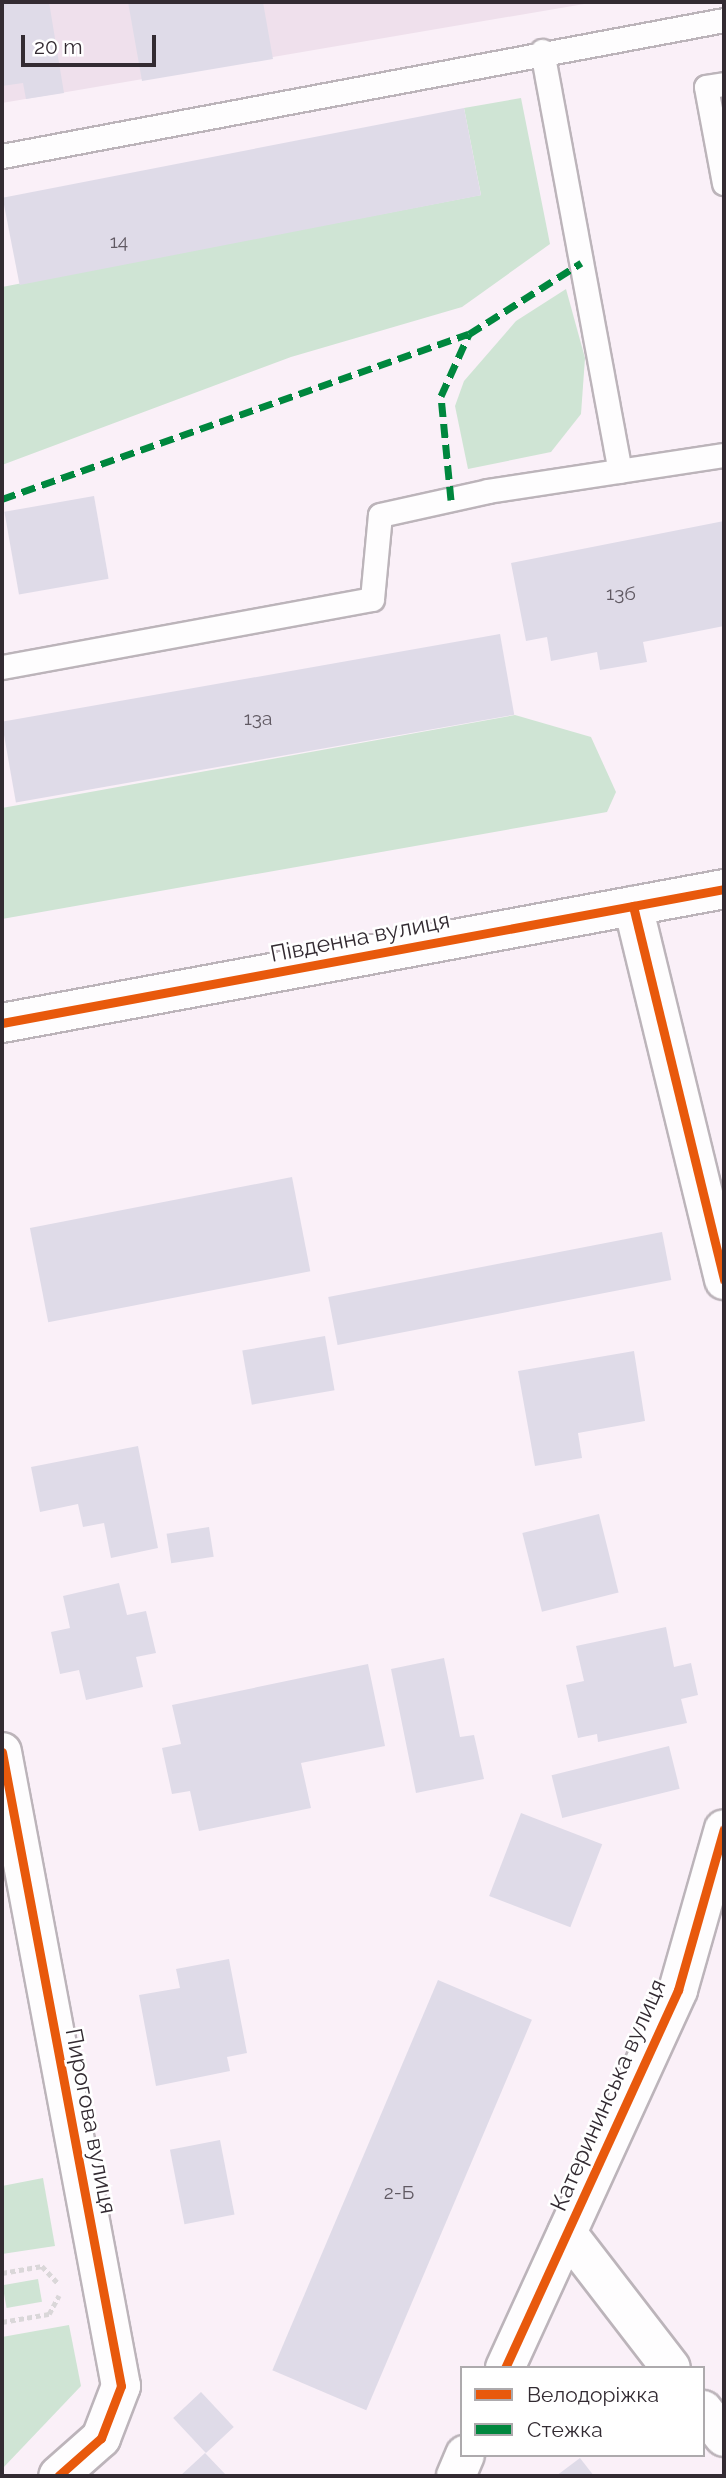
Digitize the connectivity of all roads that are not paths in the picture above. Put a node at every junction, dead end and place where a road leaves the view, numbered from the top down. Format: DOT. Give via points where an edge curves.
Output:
graph roads {
  1 [pos="724,20"];
  2 [pos="542,51"];
  3 [pos="724,84"];
  4 [pos="2,156"];
  5 [pos="724,183"];
  6 [pos="724,454"];
  7 [pos="620,471"];
  8 [pos="2,667"];
  9 [pos="724,889"];
  10 [pos="633,906"];
  11 [pos="2,1023"];
  12 [pos="724,1280"];
  13 [pos="2,1752"];
  14 [pos="724,1829"];
  15 [pos="9,1833"];
  16 [pos="567,2233"];
  17 [pos="506,2366"];
  18 [pos="669,2366"];
  19 [pos="705,2413"];
  20 [pos="724,2437"];
  21 [pos="464,2457"];
  22 [pos="58,2476"];
  23 [pos="456,2476"];
  1 -- 2 [label="lane"];
  2 -- 4 [label="lane"];
  2 -- 7 [label="lane"];
  3 -- 5 [label="lane" via="706,87"];
  6 -- 7 [label="lane"];
  7 -- 8 [label="lane" via="380,515 372,599"];
  9 -- 10 [label="street, Південна вулиця"];
  10 -- 11 [label="street, Південна вулиця"];
  10 -- 12 [label="street"];
  13 -- 15 [label="street, Пирогова вулиця"];
  14 -- 16 [label="street, Катерининська вулиця" via="678,1990"];
  15 -- 22 [label="street, Пирогова вулиця" via="121,2386 101,2438"];
  16 -- 17 [label="street, Катерининська вулиця"];
  16 -- 18 [label="street"];
  19 -- 20 [label="street"];
  21 -- 23 [label="street"];
}
